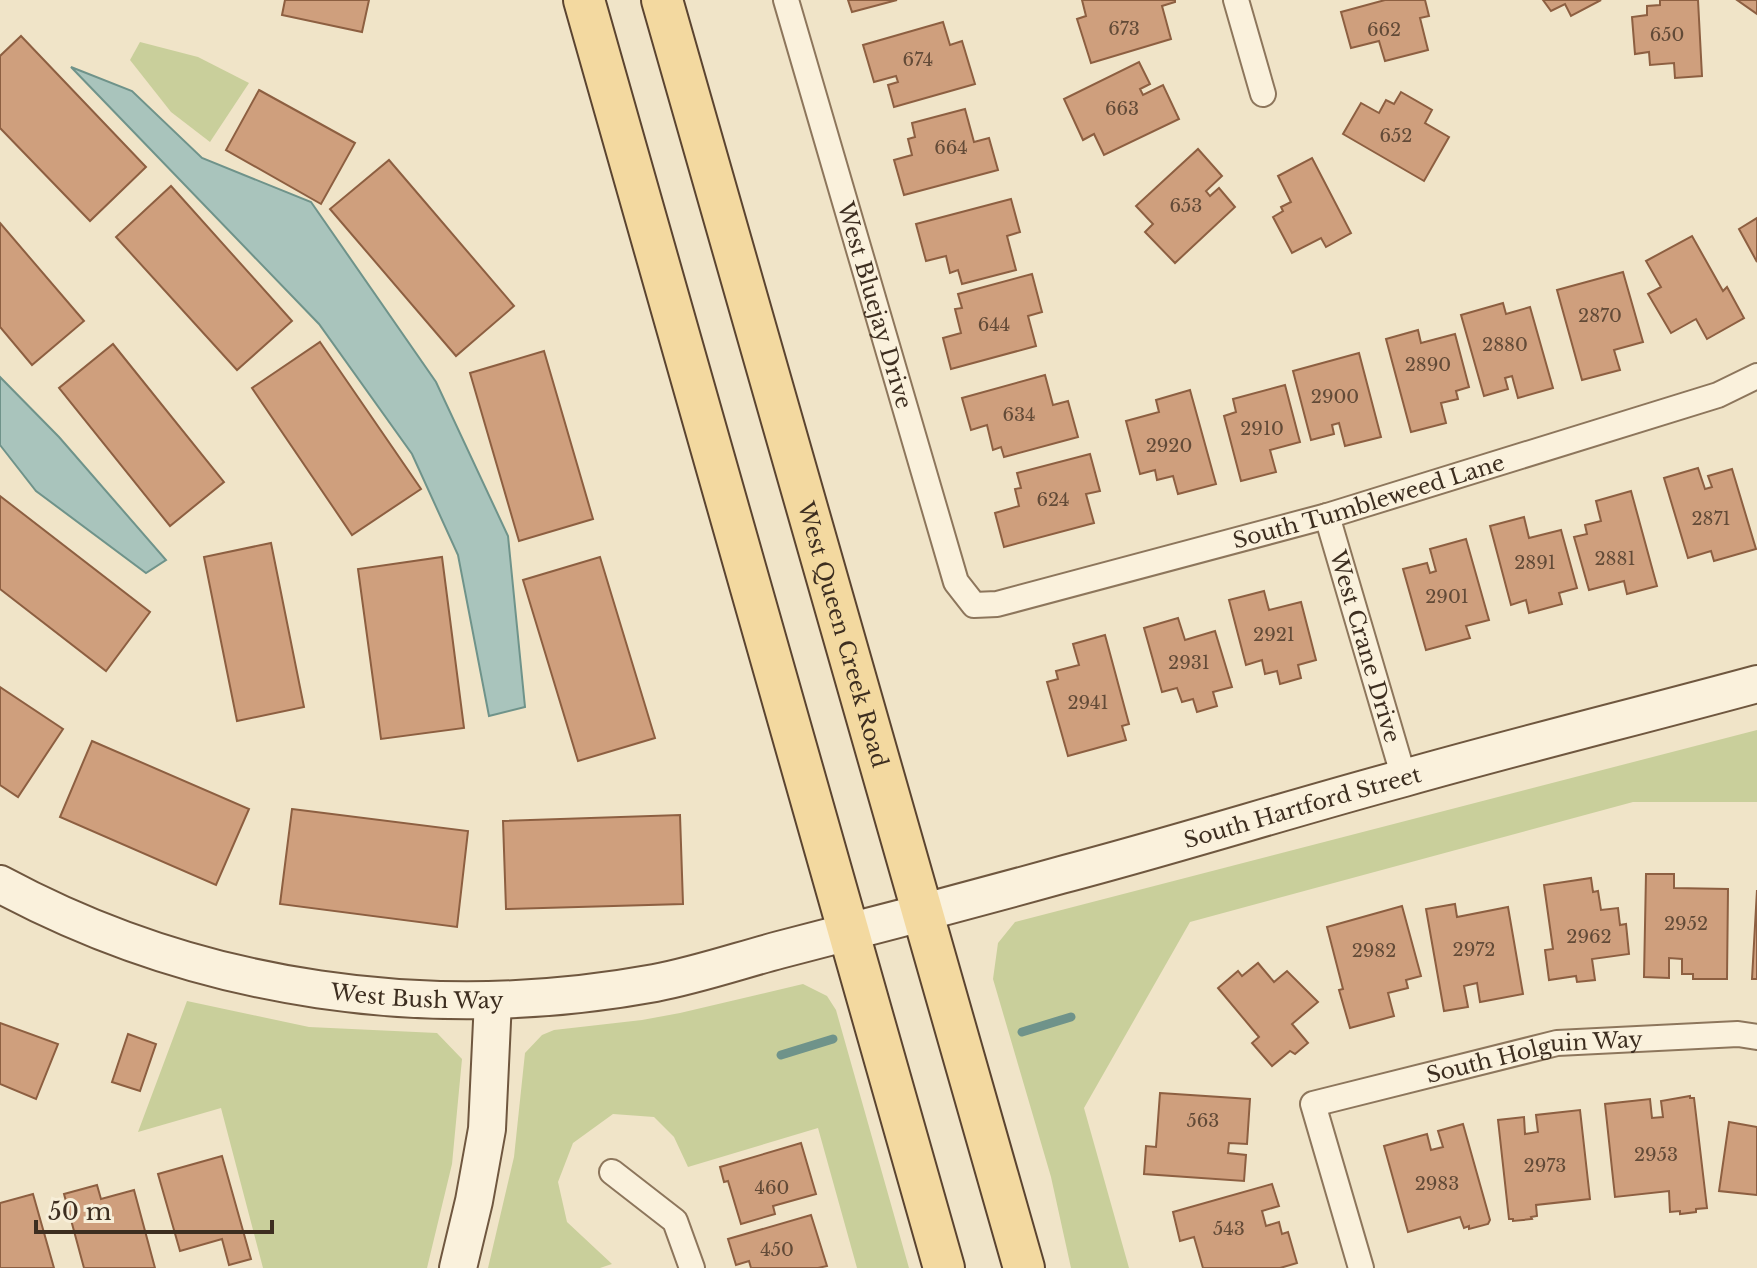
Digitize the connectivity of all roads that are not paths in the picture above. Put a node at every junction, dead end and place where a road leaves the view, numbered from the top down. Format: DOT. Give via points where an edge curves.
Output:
graph roads {
  1 [pos="584,0"];
  2 [pos="662,0"];
  3 [pos="786,0"];
  4 [pos="1236,0"];
  5 [pos="1263,94"];
  6 [pos="1757,376"];
  7 [pos="1327,516"];
  8 [pos="974,605"];
  9 [pos="1757,684"];
  10 [pos="1404,778"];
  11 [pos="0,884"];
  12 [pos="921,913"];
  13 [pos="848,934"];
  14 [pos="493,1000"];
  15 [pos="1757,1037"];
  16 [pos="612,1172"];
  17 [pos="458,1268"];
  18 [pos="692,1268"];
  19 [pos="944,1268"];
  20 [pos="1024,1268"];
  21 [pos="1361,1268"];
  1 -- 13 [label="main road"];
  2 -- 12 [label="main road, West Queen Creek Road"];
  3 -- 8 [label="street, West Bluejay Drive" via="956,582"];
  4 -- 5 [label="street"];
  6 -- 7 [label="street, South Tumbleweed Lane" via="1718,395"];
  7 -- 8 [label="street, South Tumbleweed Lane" via="997,604"];
  7 -- 10 [label="street, West Crane Drive"];
  9 -- 10 [label="street, South Hartford Street"];
  10 -- 12 [label="street, South Hartford Street"];
  11 -- 14 [label="street, West Bush Way" via="111,937 220,969 328,990"];
  12 -- 13 [label="street, South Hartford Street"];
  12 -- 20 [label="main road, West Queen Creek Road"];
  13 -- 14 [label="street, West Bush Way" via="657,982"];
  13 -- 19 [label="main road"];
  14 -- 17 [label="street" via="487,1129"];
  15 -- 21 [label="street, South Holguin Way" via="1557,1043 1313,1104"];
  16 -- 18 [label="street" via="675,1221"];
}
